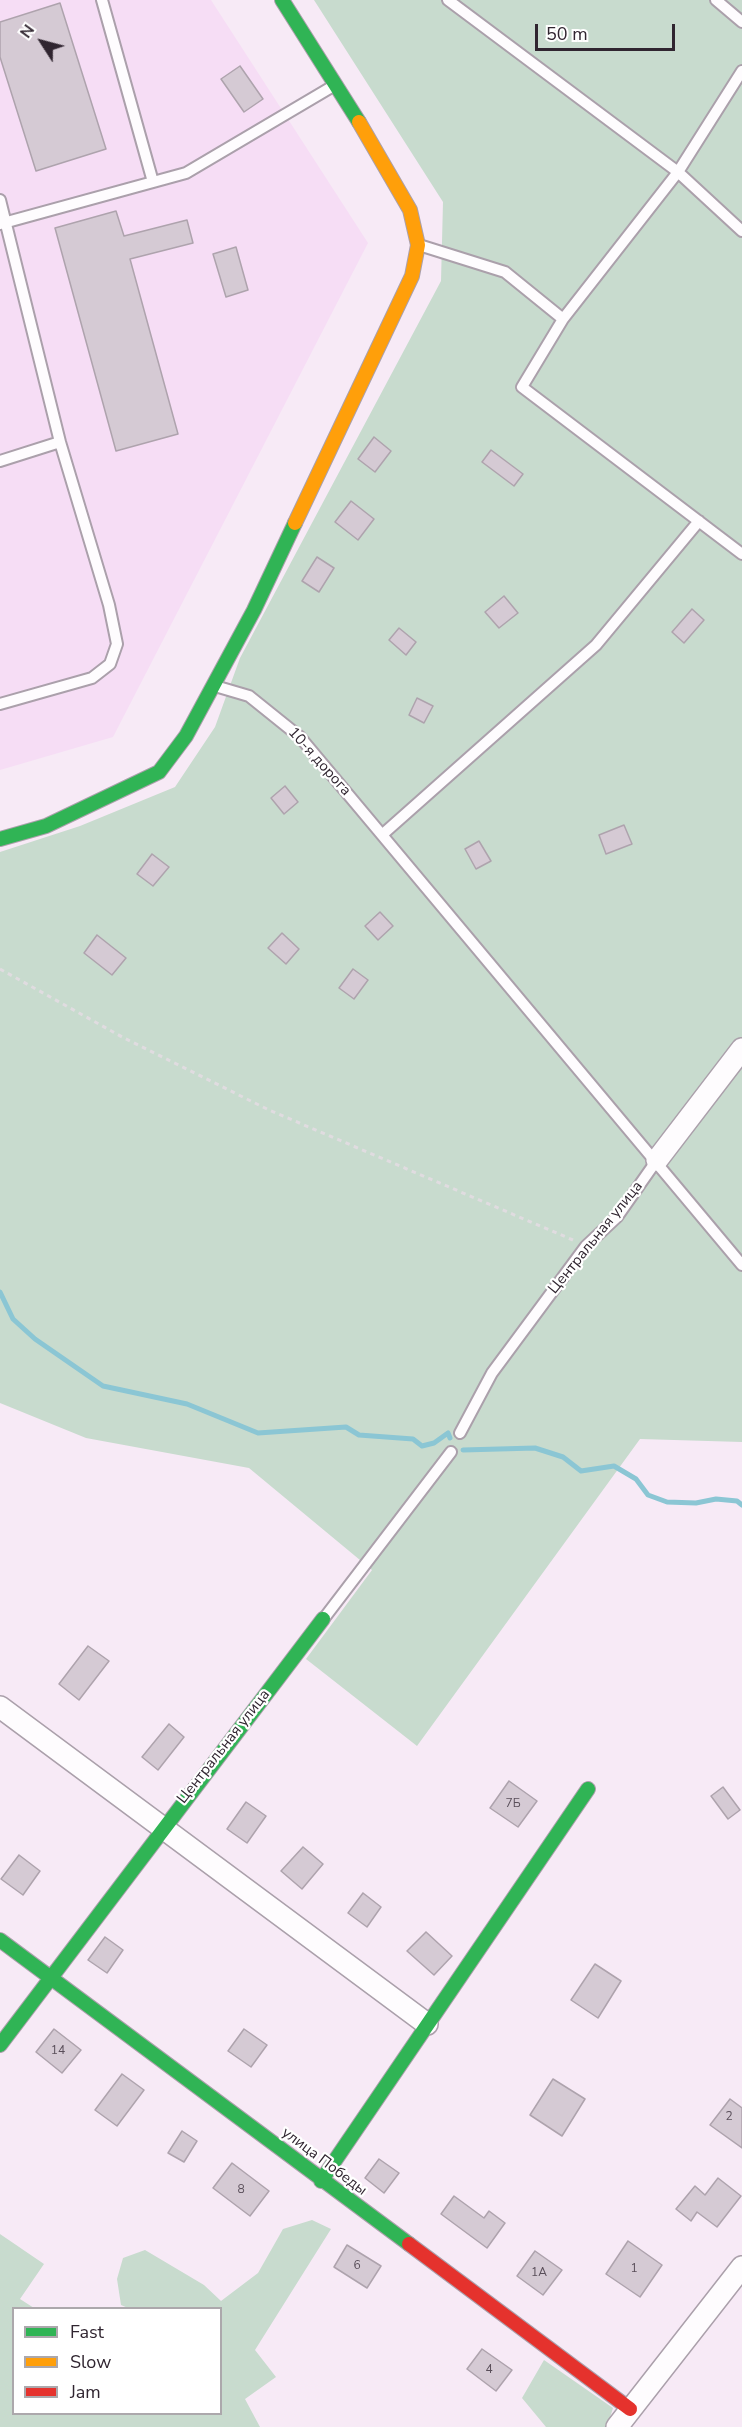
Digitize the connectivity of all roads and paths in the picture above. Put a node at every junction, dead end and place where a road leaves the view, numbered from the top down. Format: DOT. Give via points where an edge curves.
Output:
graph roads {
  1 [pos="102,0"];
  2 [pos="282,0"];
  3 [pos="448,0"];
  4 [pos="716,0"];
  5 [pos="742,22"];
  6 [pos="742,71"];
  7 [pos="337,84"];
  8 [pos="678,172"];
  9 [pos="153,182"];
  10 [pos="0,200"];
  11 [pos="3,223"];
  12 [pos="742,231"];
  13 [pos="418,245"];
  14 [pos="563,319"];
  15 [pos="60,442"];
  16 [pos="0,461"];
  17 [pos="699,521"];
  18 [pos="742,554"];
  19 [pos="215,686"];
  20 [pos="0,704"];
  21 [pos="383,834"];
  22 [pos="0,839"];
  23 [pos="0,969"];
  24 [pos="742,1049"];
  25 [pos="657,1160"];
  26 [pos="586,1246"];
  27 [pos="742,1265"];
  28 [pos="460,1433"];
  29 [pos="451,1452"];
  30 [pos="323,1619"];
  31 [pos="0,1707"];
  32 [pos="588,1789"];
  33 [pos="162,1828"];
  34 [pos="0,1940"];
  35 [pos="50,1978"];
  36 [pos="428,2024"];
  37 [pos="0,2045"];
  38 [pos="321,2181"];
  39 [pos="742,2267"];
  40 [pos="630,2409"];
  41 [pos="617,2427"];
  1 -- 9 [label="lane"];
  2 -- 7 [label="street"];
  3 -- 8 [label="lane"];
  4 -- 5 [label="lane"];
  6 -- 8 [label="lane"];
  7 -- 9 [label="lane" via="186,172"];
  7 -- 13 [label="street" via="410,210"];
  8 -- 12 [label="lane"];
  8 -- 14 [label="lane"];
  9 -- 11 [label="lane"];
  10 -- 11 [label="lane"];
  11 -- 15 [label="lane"];
  13 -- 14 [label="lane" via="505,272"];
  13 -- 19 [label="street" via="412,276"];
  14 -- 17 [label="lane" via="522,387"];
  15 -- 16 [label="lane"];
  15 -- 20 [label="lane" via="117,644 110,664 92,678"];
  17 -- 18 [label="lane"];
  17 -- 21 [label="lane" via="596,645"];
  19 -- 21 [label="lane, 10-я дорога" via="249,696 300,737"];
  19 -- 22 [label="street" via="159,772 46,826"];
  21 -- 25 [label="lane, 10-я дорога"];
  23 -- 26 [label="path" via="124,1038 269,1110"];
  24 -- 25 [label="street, Центральная улица"];
  25 -- 26 [label="lane, Центральная улица" via="617,1217"];
  25 -- 27 [label="lane, 10-я дорога"];
  26 -- 28 [label="lane, Центральная улица" via="492,1373"];
  29 -- 30 [label="lane, Центральная улица"];
  30 -- 33 [label="street, Центральная улица"];
  31 -- 33 [label="street"];
  32 -- 36 [label="street"];
  33 -- 35 [label="street, Центральная улица"];
  33 -- 36 [label="street"];
  34 -- 35 [label="street, улица Победы"];
  35 -- 37 [label="street, Центральная улица"];
  35 -- 38 [label="street, улица Победы"];
  36 -- 38 [label="street"];
  38 -- 40 [label="street, улица Победы"];
  39 -- 40 [label="street"];
  40 -- 41 [label="street"];
}
